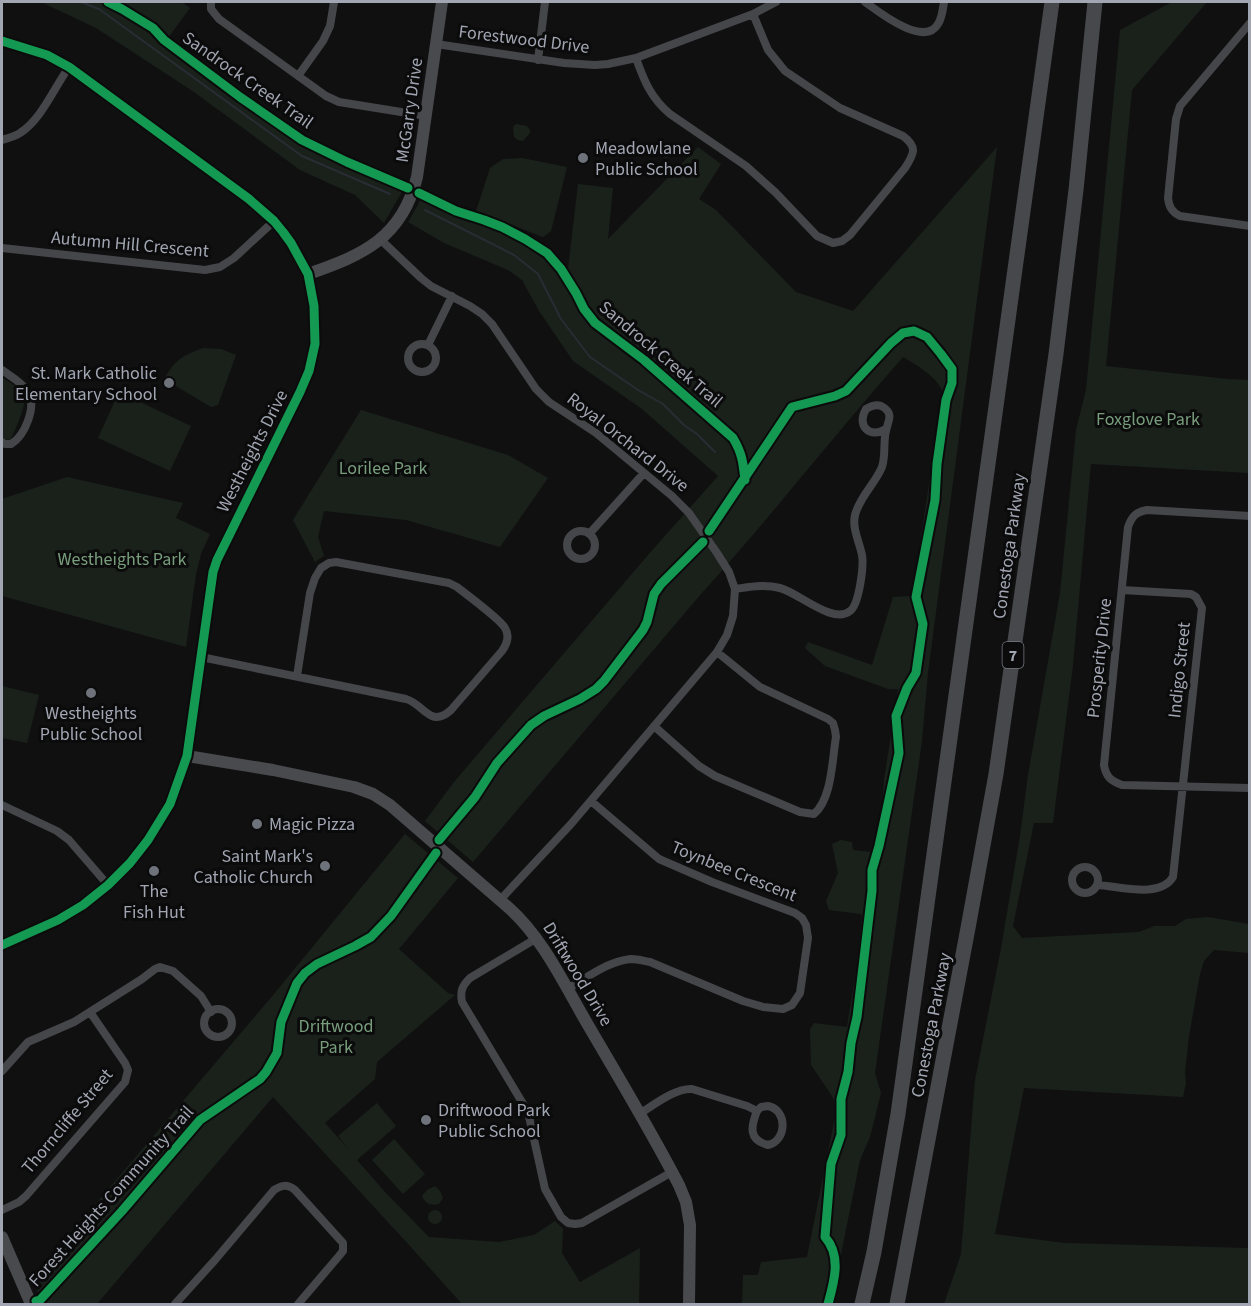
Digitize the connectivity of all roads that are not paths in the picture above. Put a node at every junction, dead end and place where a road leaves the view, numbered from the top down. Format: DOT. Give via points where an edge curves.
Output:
graph roads {
  1 [pos="211,2"];
  2 [pos="334,2"];
  3 [pos="442,2"];
  4 [pos="545,2"];
  5 [pos="776,2"];
  6 [pos="865,2"];
  7 [pos="944,2"];
  8 [pos="1052,2"];
  9 [pos="1095,2"];
  10 [pos="753,14"];
  11 [pos="1250,23"];
  12 [pos="2,41"];
  13 [pos="436,44"];
  14 [pos="636,58"];
  15 [pos="538,60"];
  16 [pos="69,67"];
  17 [pos="298,76"];
  18 [pos="426,116"];
  19 [pos="2,140"];
  20 [pos="274,221"];
  21 [pos="1250,226"];
  22 [pos="381,240"];
  23 [pos="2,248"];
  24 [pos="308,274"];
  25 [pos="452,296"];
  26 [pos="428,345"];
  27 [pos="2,370"];
  28 [pos="886,429"];
  29 [pos="2,442"];
  30 [pos="644,473"];
  31 [pos="1250,516"];
  32 [pos="590,533"];
  33 [pos="735,589"];
  34 [pos="1122,590"];
  35 [pos="717,652"];
  36 [pos="201,657"];
  37 [pos="297,676"];
  38 [pos="654,726"];
  39 [pos="187,756"];
  40 [pos="1183,786"];
  41 [pos="1250,788"];
  42 [pos="591,801"];
  43 [pos="2,805"];
  44 [pos="108,885"];
  45 [pos="1097,885"];
  46 [pos="500,900"];
  47 [pos="537,938"];
  48 [pos="2,945"];
  49 [pos="567,989"];
  50 [pos="90,1012"];
  51 [pos="211,1012"];
  52 [pos="2,1071"];
  53 [pos="757,1111"];
  54 [pos="639,1113"];
  55 [pos="672,1172"];
  56 [pos="2,1210"];
  57 [pos="2,1237"];
  58 [pos="6,1259"];
  59 [pos="31,1305"];
  60 [pos="175,1305"];
  61 [pos="297,1305"];
  62 [pos="689,1305"];
  63 [pos="862,1305"];
  64 [pos="897,1305"];
  1 -- 17 [label="street" via="219,19"];
  2 -- 17 [label="street" via="323,41"];
  3 -- 13 [label="street, McGarry Drive"];
  4 -- 15 [label="street"];
  5 -- 10 [label="street, Forestwood Drive"];
  6 -- 7 [label="street" via="912,31 926,33 937,26"];
  8 -- 63 [label="highway, Conestoga Parkway" via="900,1102"];
  9 -- 64 [label="highway, Conestoga Parkway / 7" via="1056,354 997,762"];
  10 -- 14 [label="street, Forestwood Drive"];
  10 -- 14 [label="street" via="768,50 784,71 840,108 903,136 913,148 906,168 842,241 833,243 817,236 746,166 659,105"];
  11 -- 21 [label="street" via="1180,106 1168,206 1180,216"];
  12 -- 16 [label="street, Westheights Drive" via="47,55"];
  13 -- 15 [label="street, Forestwood Drive"];
  13 -- 18 [label="street, McGarry Drive"];
  14 -- 15 [label="street, Forestwood Drive" via="595,65"];
  16 -- 19 [label="street" via="30,125"];
  16 -- 20 [label="street, Westheights Drive"];
  17 -- 18 [label="street" via="339,102"];
  18 -- 22 [label="street, McGarry Drive" via="414,191 400,219"];
  20 -- 23 [label="street, Autumn Hill Crescent" via="234,258 205,270"];
  20 -- 24 [label="street, Westheights Drive"];
  22 -- 24 [label="street, McGarry Drive" via="363,252"];
  22 -- 25 [label="street, Royal Orchard Drive" via="431,286"];
  24 -- 36 [label="street, Westheights Drive" via="315,344 309,372 216,560"];
  25 -- 26 [label="street"];
  25 -- 30 [label="street, Royal Orchard Drive" via="492,324 549,402 596,433"];
  27 -- 29 [label="street" via="24,386 31,400 20,438 11,444"];
  28 -- 33 [label="street" via="882,465 860,502 854,523 863,563 854,608 842,615 833,614 781,588 763,585"];
  30 -- 32 [label="street"];
  30 -- 33 [label="street, Royal Orchard Drive" via="689,513 729,572"];
  31 -- 34 [label="street, Prosperity Drive" via="1138,512 1128,527"];
  33 -- 35 [label="street" via="733,616"];
  34 -- 40 [label="street, Prosperity Drive" via="1105,771 1108,778 1122,785"];
  34 -- 40 [label="street, Indigo Street" via="1191,594 1202,608"];
  35 -- 38 [label="street"];
  35 -- 38 [label="street" via="760,687 833,723 834,747 827,796 821,809 814,814 800,813 715,776"];
  36 -- 37 [label="street"];
  36 -- 39 [label="street, Westheights Drive"];
  37 -- 37 [label="street" via="411,700 429,715 438,717 451,710 502,651 507,634 503,624 449,583 329,563 321,568 310,593"];
  38 -- 42 [label="street"];
  39 -- 44 [label="street, Westheights Drive" via="176,791 148,840"];
  39 -- 46 [label="street, Driftwood Drive" via="273,770 373,794"];
  40 -- 41 [label="street, Prosperity Drive"];
  40 -- 45 [label="street, Indigo Street" via="1171,881 1152,889"];
  42 -- 46 [label="street"];
  42 -- 49 [label="street, Toynbee Crescent" via="659,859 795,913 806,925 808,938 800,993 792,1005 783,1009 743,1001 634,959 609,965"];
  43 -- 44 [label="street" via="69,840"];
  44 -- 48 [label="street, Westheights Drive" via="58,920"];
  46 -- 47 [label="street, Driftwood Drive"];
  47 -- 49 [label="street, Driftwood Drive"];
  47 -- 55 [label="street" via="470,978 460,994 528,1112 545,1189 561,1217 568,1223 582,1223"];
  49 -- 54 [label="street, Driftwood Drive"];
  50 -- 51 [label="street" via="160,967 173,972 201,996"];
  50 -- 52 [label="street" via="28,1042"];
  50 -- 56 [label="street, Thorncliffe Street" via="125,1063 125,1082 26,1196"];
  53 -- 53 [label="street" via="754,1136 772,1144 779,1138 782,1115 775,1107 761,1107"];
  53 -- 54 [label="street" via="686,1089"];
  54 -- 55 [label="street, Driftwood Drive"];
  55 -- 62 [label="street, Driftwood Drive" via="686,1202 690,1225"];
  57 -- 58 [label="street"];
  58 -- 59 [label="street"];
  60 -- 61 [label="street" via="280,1186 295,1190 343,1243 343,1251"];
}
